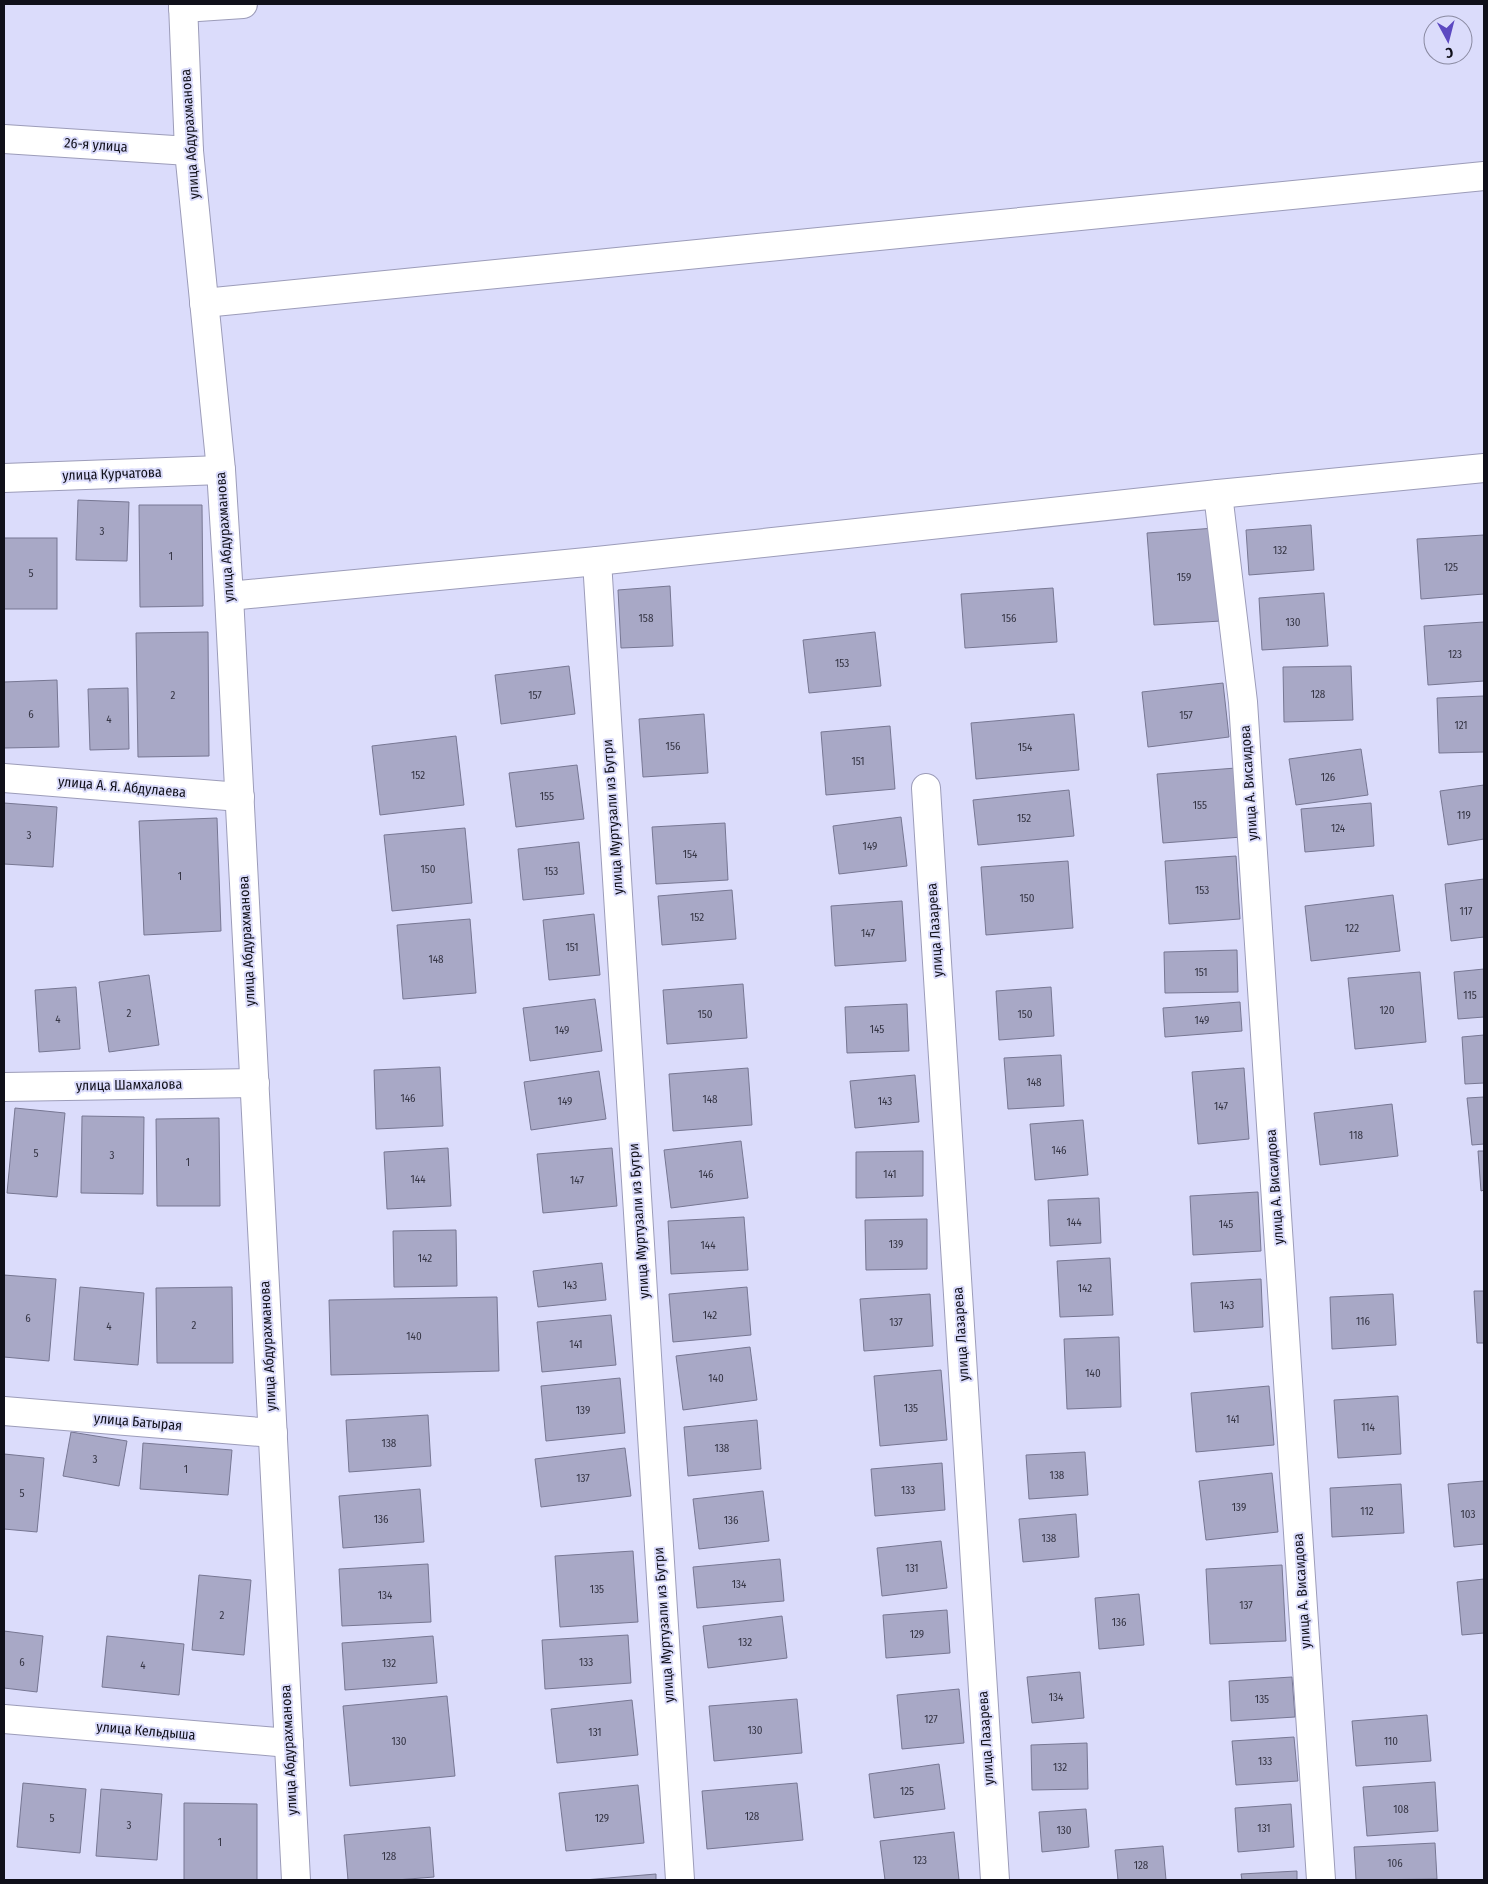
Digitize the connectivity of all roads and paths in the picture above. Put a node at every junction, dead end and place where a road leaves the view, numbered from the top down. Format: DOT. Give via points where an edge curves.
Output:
graph roads {
  1 [pos="242,4"];
  2 [pos="183,6"];
  3 [pos="4,140"];
  4 [pos="189,151"];
  5 [pos="1484,176"];
  6 [pos="204,303"];
  7 [pos="1484,468"];
  8 [pos="221,470"];
  9 [pos="4,478"];
  10 [pos="1218,494"];
  11 [pos="597,562"];
  12 [pos="229,596"];
  13 [pos="4,778"];
  14 [pos="926,788"];
  15 [pos="240,797"];
  16 [pos="255,1083"];
  17 [pos="4,1087"];
  18 [pos="4,1411"];
  19 [pos="273,1433"];
  20 [pos="4,1719"];
  21 [pos="289,1743"];
  22 [pos="296,1880"];
  23 [pos="680,1880"];
  24 [pos="995,1880"];
  25 [pos="1321,1880"];
  1 -- 2 [label="street"];
  2 -- 4 [label="street, улица Абдурахманова"];
  3 -- 4 [label="street, 26-я улица"];
  4 -- 6 [label="street, улица Абдурахманова"];
  5 -- 6 [label="street"];
  6 -- 8 [label="street, улица Абдурахманова"];
  7 -- 10 [label="street"];
  8 -- 9 [label="street, улица Курчатова"];
  8 -- 12 [label="street, улица Абдурахманова"];
  10 -- 11 [label="street"];
  10 -- 25 [label="street, улица А. Висаидова" via="1244,712"];
  11 -- 12 [label="street"];
  11 -- 23 [label="street, улица Муртузали из Бутри"];
  12 -- 15 [label="street, улица Абдурахманова"];
  13 -- 15 [label="street, улица А. Я. Абдулаева"];
  14 -- 24 [label="street, улица Лазарева"];
  15 -- 16 [label="street, улица Абдурахманова"];
  16 -- 17 [label="street, улица Шамхалова"];
  16 -- 19 [label="street, улица Абдурахманова"];
  18 -- 19 [label="street, улица Батырая"];
  19 -- 21 [label="street, улица Абдурахманова"];
  20 -- 21 [label="street, улица Кельдыша"];
  21 -- 22 [label="street, улица Абдурахманова"];
}
